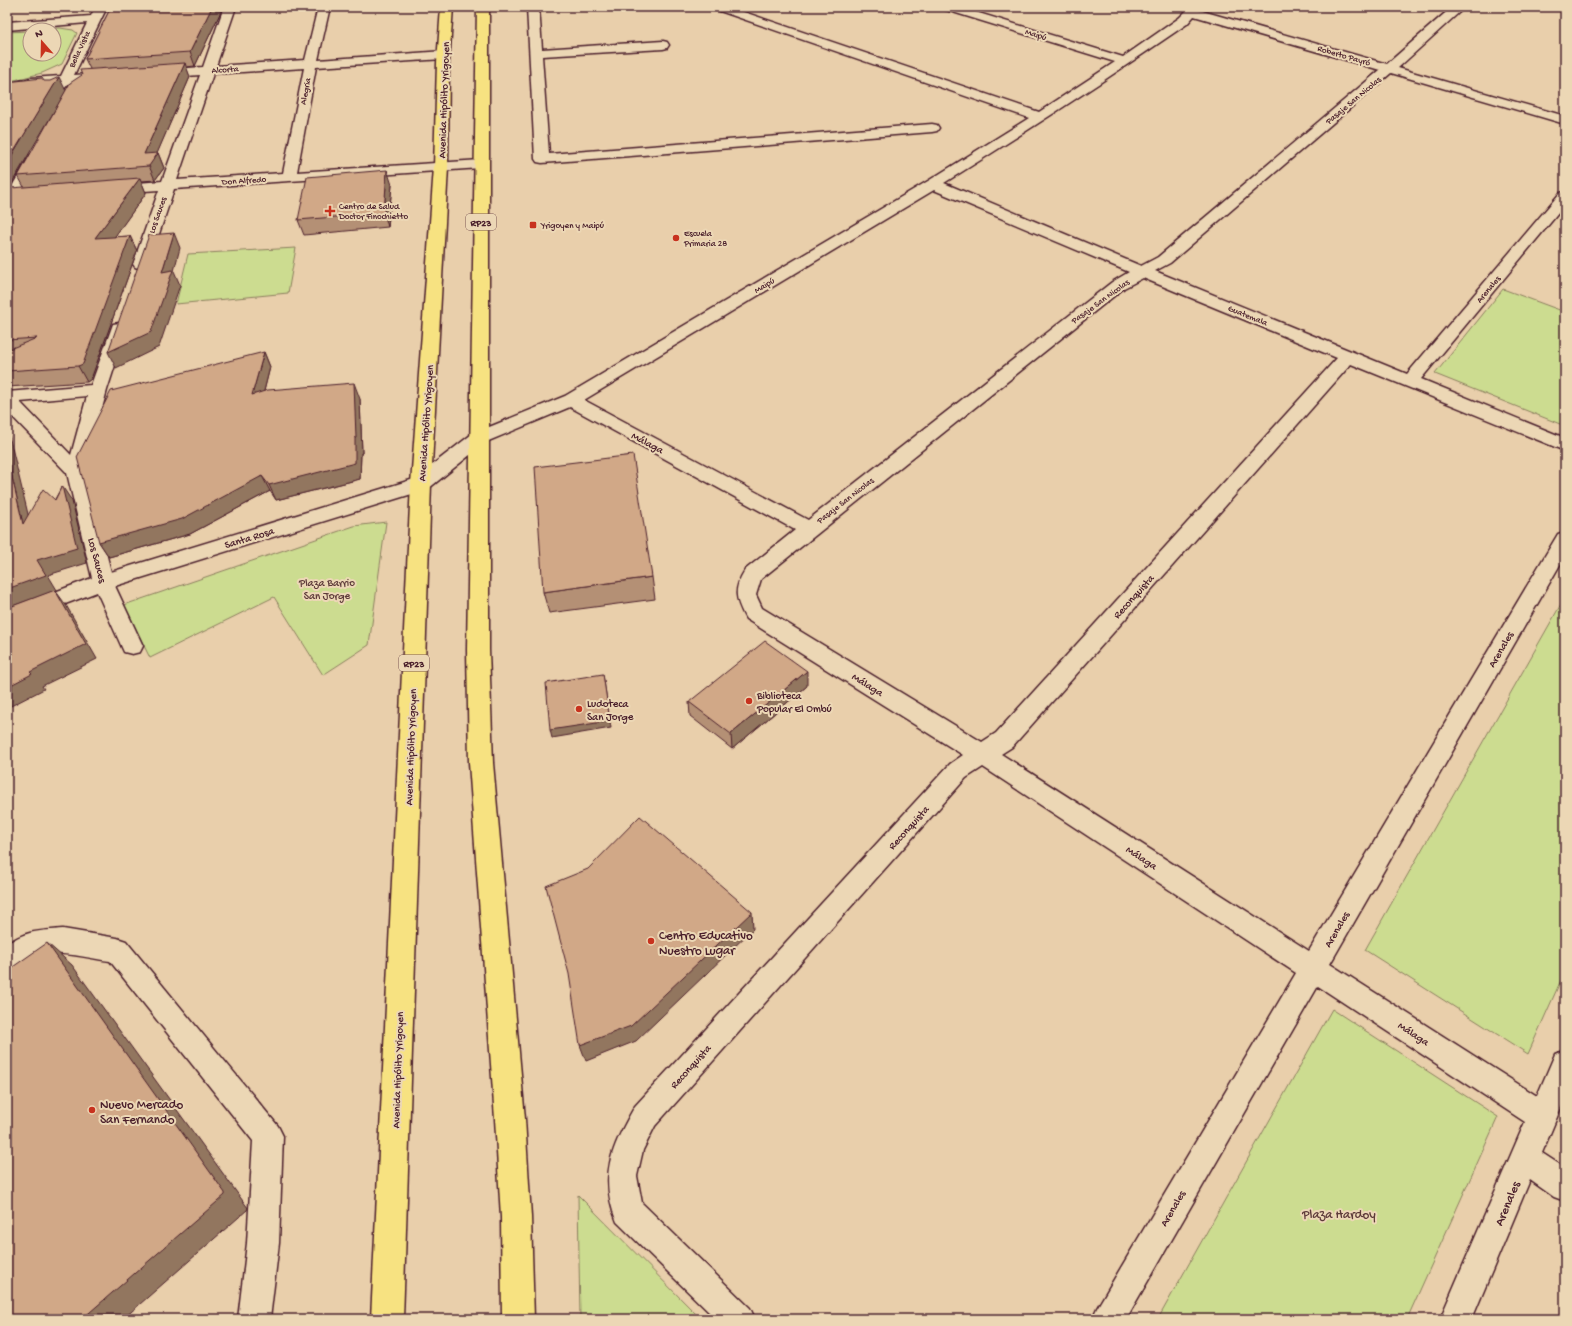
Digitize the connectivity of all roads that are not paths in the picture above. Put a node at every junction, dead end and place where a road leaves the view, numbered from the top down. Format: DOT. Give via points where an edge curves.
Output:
graph roads {
  1 [pos="230,7"];
  2 [pos="324,7"];
  3 [pos="447,7"];
  4 [pos="483,7"];
  5 [pos="533,7"];
  6 [pos="718,7"];
  7 [pos="947,7"];
  8 [pos="1459,7"];
  9 [pos="114,8"];
  10 [pos="1194,9"];
  11 [pos="98,12"];
  12 [pos="7,26"];
  13 [pos="663,45"];
  14 [pos="536,52"];
  15 [pos="444,59"];
  16 [pos="1125,61"];
  17 [pos="310,68"];
  18 [pos="1390,68"];
  19 [pos="207,75"];
  20 [pos="148,79"];
  21 [pos="65,80"];
  22 [pos="7,89"];
  23 [pos="56,90"];
  24 [pos="1040,117"];
  25 [pos="1565,120"];
  26 [pos="932,128"];
  27 [pos="44,143"];
  28 [pos="481,164"];
  29 [pos="441,167"];
  30 [pos="289,177"];
  31 [pos="932,184"];
  32 [pos="168,185"];
  33 [pos="98,190"];
  34 [pos="28,196"];
  35 [pos="1565,196"];
  36 [pos="9,201"];
  37 [pos="1142,272"];
  38 [pos="135,280"];
  39 [pos="123,317"];
  40 [pos="1348,356"];
  41 [pos="1410,381"];
  42 [pos="98,390"];
  43 [pos="7,399"];
  44 [pos="571,400"];
  45 [pos="479,438"];
  46 [pos="1565,445"];
  47 [pos="76,471"];
  48 [pos="421,484"];
  49 [pos="809,529"];
  50 [pos="1565,539"];
  51 [pos="103,582"];
  52 [pos="746,595"];
  53 [pos="7,618"];
  54 [pos="132,646"];
  55 [pos="983,755"];
  56 [pos="7,959"];
  57 [pos="1313,968"];
  58 [pos="1565,1064"];
  59 [pos="1543,1117"];
  60 [pos="1525,1159"];
  61 [pos="1565,1186"];
  62 [pos="254,1319"];
  63 [pos="387,1319"];
  64 [pos="518,1319"];
  65 [pos="739,1319"];
  66 [pos="1108,1319"];
  67 [pos="1456,1319"];
  1 -- 19 [label="street, Los Sauces"];
  2 -- 17 [label="street, Alegria"];
  3 -- 15 [label="main road, Avenida Hipólito Yrigoyen / RP23"];
  4 -- 28 [label="main road, RP23"];
  5 -- 14 [label="street"];
  6 -- 24 [label="street"];
  7 -- 16 [label="street, Maipú"];
  8 -- 18 [label="street, Pasaje San Nicolas"];
  9 -- 11 [label="street"];
  10 -- 16 [label="street, Maipú" via="1183,21"];
  10 -- 18 [label="street, Roberto Payró"];
  11 -- 12 [label="street"];
  11 -- 21 [label="street, Bella Vista"];
  13 -- 14 [label="street"];
  14 -- 26 [label="street" via="542,159"];
  15 -- 17 [label="street, Alcorta"];
  15 -- 29 [label="main road, Avenida Hipólito Yrigoyen / RP23"];
  16 -- 24 [label="street, Maipú"];
  17 -- 19 [label="street, Alcorta"];
  17 -- 30 [label="street, Alegria"];
  18 -- 25 [label="street, Roberto Payró"];
  18 -- 37 [label="street, Pasaje San Nicolas" via="1164,260"];
  19 -- 20 [label="street, Alcorta"];
  19 -- 32 [label="street, Los Sauces"];
  21 -- 22 [label="street" via="31,82"];
  21 -- 23 [label="street, Bella Vista"];
  21 -- 23 [label="street" via="116,81 78,90"];
  22 -- 23 [label="street"];
  24 -- 31 [label="street, Maipú"];
  27 -- 36 [label="street"];
  28 -- 29 [label="street, Don Alfredo"];
  28 -- 45 [label="main road, RP23"];
  29 -- 30 [label="street, Don Alfredo"];
  29 -- 48 [label="main road, Avenida Hipólito Yrigoyen / RP23"];
  30 -- 32 [label="street, Don Alfredo"];
  31 -- 37 [label="street, Guatemala"];
  31 -- 44 [label="street, Maipú"];
  32 -- 33 [label="street, Don Alfredo"];
  32 -- 38 [label="street, Los Sauces"];
  34 -- 36 [label="street"];
  35 -- 41 [label="street, Arenales"];
  37 -- 40 [label="street, Guatemala"];
  37 -- 49 [label="street, Pasaje San Nicolas" via="1118,285"];
  39 -- 42 [label="street, Los Sauces"];
  40 -- 41 [label="street, Guatemala"];
  40 -- 55 [label="street, Reconquista" via="1004,740"];
  41 -- 46 [label="street, Guatemala"];
  42 -- 43 [label="street"];
  42 -- 47 [label="street, Los Sauces"];
  43 -- 47 [label="street"];
  44 -- 45 [label="street, Maipú"];
  44 -- 49 [label="street, Málaga"];
  45 -- 48 [label="street, Santa Rosa"];
  45 -- 64 [label="main road, RP23" via="478,650 481,763 510,1119 516,1217"];
  47 -- 51 [label="street, Los Sauces"];
  48 -- 51 [label="street, Santa Rosa"];
  48 -- 63 [label="main road, Avenida Hipólito Yrigoyen / RP23"];
  49 -- 52 [label="street, Pasaje San Nicolas" via="752,575"];
  50 -- 57 [label="street, Arenales"];
  51 -- 53 [label="street, Santa Rosa"];
  51 -- 54 [label="street, Los Sauces"];
  52 -- 55 [label="street, Málaga" via="753,613"];
  55 -- 57 [label="street, Málaga"];
  55 -- 65 [label="street, Reconquista" via="958,771 645,1116 629,1146 622,1176 628,1211"];
  56 -- 62 [label="street" via="29,944 63,941 117,950 268,1136 263,1243"];
  57 -- 59 [label="street, Málaga"];
  57 -- 66 [label="street, Arenales"];
  58 -- 59 [label="street, Arenales"];
  59 -- 60 [label="street, Arenales"];
  60 -- 61 [label="street"];
  60 -- 67 [label="street, Arenales"];
}
